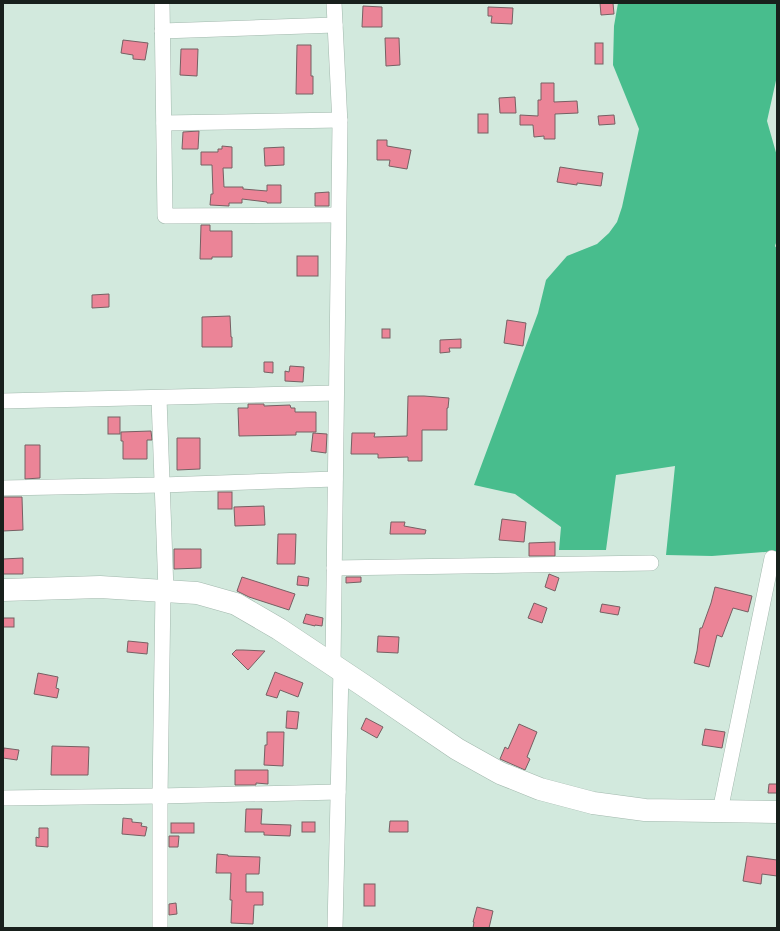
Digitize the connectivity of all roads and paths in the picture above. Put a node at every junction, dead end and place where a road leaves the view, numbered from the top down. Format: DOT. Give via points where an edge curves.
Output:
graph roads {
  1 [pos="162,3"];
  2 [pos="334,3"];
  3 [pos="335,25"];
  4 [pos="162,31"];
  5 [pos="340,120"];
  6 [pos="164,123"];
  7 [pos="338,215"];
  8 [pos="336,394"];
  9 [pos="159,398"];
  10 [pos="3,401"];
  11 [pos="335,479"];
  12 [pos="162,485"];
  13 [pos="3,488"];
  14 [pos="772,558"];
  15 [pos="651,563"];
  16 [pos="334,568"];
  17 [pos="3,590"];
  18 [pos="164,591"];
  19 [pos="337,667"];
  20 [pos="338,792"];
  21 [pos="160,796"];
  22 [pos="3,798"];
  23 [pos="720,811"];
  24 [pos="777,812"];
  25 [pos="160,928"];
  26 [pos="336,928"];
  1 -- 4 [label="street"];
  2 -- 3 [label="street"];
  3 -- 4 [label="street"];
  3 -- 5 [label="street"];
  4 -- 6 [label="street"];
  5 -- 6 [label="street"];
  5 -- 7 [label="street"];
  6 -- 7 [label="street" via="165,216"];
  7 -- 8 [label="street"];
  8 -- 9 [label="street"];
  8 -- 11 [label="street"];
  9 -- 10 [label="street"];
  9 -- 12 [label="street"];
  11 -- 12 [label="street"];
  11 -- 16 [label="street"];
  12 -- 13 [label="street"];
  12 -- 18 [label="street"];
  14 -- 23 [label="street"];
  15 -- 16 [label="street"];
  16 -- 19 [label="street"];
  17 -- 18 [label="highway" via="100,587"];
  18 -- 19 [label="highway" via="197,593 236,604"];
  18 -- 21 [label="street"];
  19 -- 20 [label="street"];
  19 -- 23 [label="highway" via="457,749 500,773 540,789 593,803 645,810"];
  20 -- 21 [label="street"];
  20 -- 26 [label="street"];
  21 -- 22 [label="street"];
  21 -- 25 [label="street"];
  23 -- 24 [label="highway"];
}
